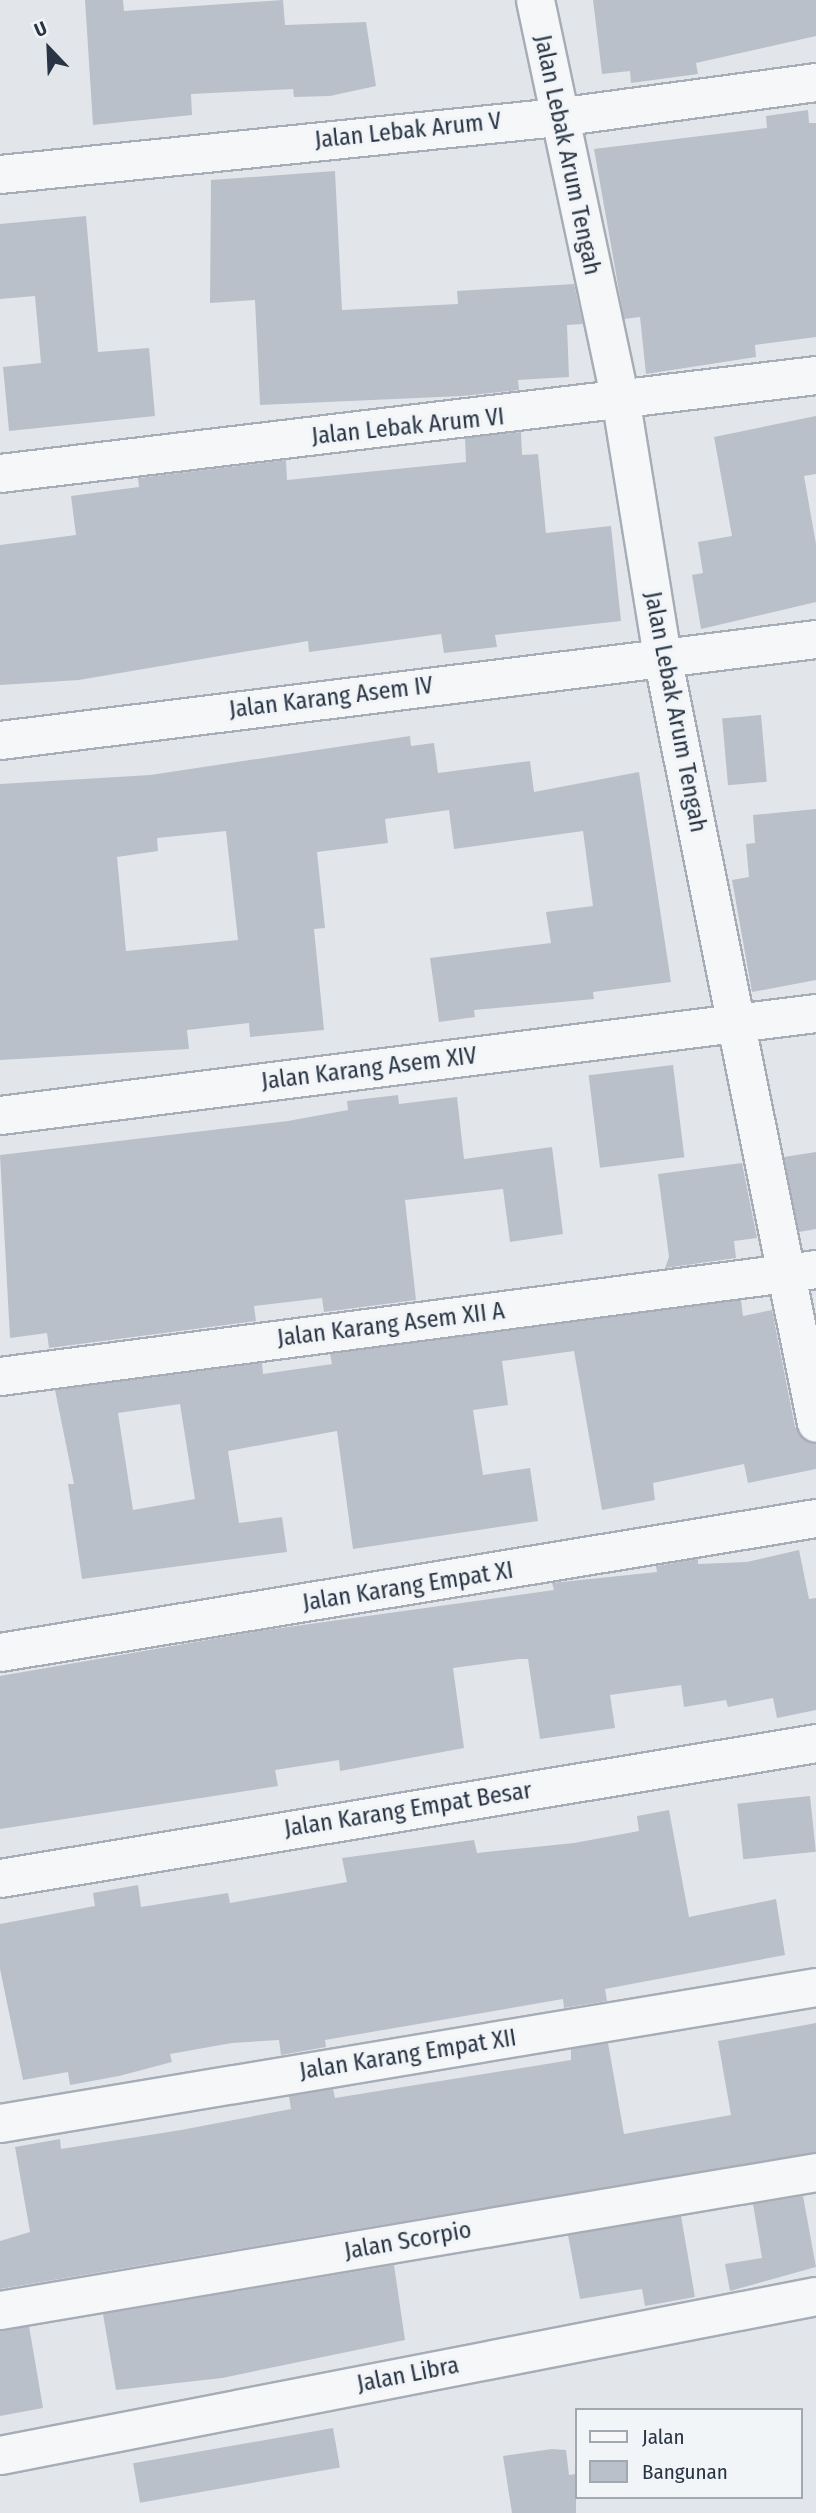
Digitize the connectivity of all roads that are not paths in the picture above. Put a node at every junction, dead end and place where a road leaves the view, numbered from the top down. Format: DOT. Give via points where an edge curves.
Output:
graph roads {
  1 [pos="535,0"];
  2 [pos="816,82"];
  3 [pos="557,117"];
  4 [pos="0,174"];
  5 [pos="816,375"];
  6 [pos="621,403"];
  7 [pos="0,473"];
  8 [pos="816,639"];
  9 [pos="662,656"];
  10 [pos="0,740"];
  11 [pos="816,1013"];
  12 [pos="739,1023"];
  13 [pos="0,1115"];
  14 [pos="799,1272"];
  15 [pos="0,1376"];
  16 [pos="816,1423"];
  17 [pos="816,1518"];
  18 [pos="0,1653"];
  19 [pos="816,1743"];
  20 [pos="0,1878"];
  21 [pos="816,1987"];
  22 [pos="0,2123"];
  23 [pos="816,2172"];
  24 [pos="816,2296"];
  25 [pos="0,2310"];
  26 [pos="0,2455"];
  1 -- 3 [label="street, Jalan Lebak Arum Tengah"];
  2 -- 3 [label="street, Jalan Lebak Arum V"];
  3 -- 4 [label="street, Jalan Lebak Arum V"];
  3 -- 6 [label="street, Jalan Lebak Arum Tengah"];
  5 -- 6 [label="street, Jalan Lebak Arum VI"];
  6 -- 7 [label="street, Jalan Lebak Arum VI"];
  6 -- 9 [label="street, Jalan Lebak Arum Tengah"];
  8 -- 9 [label="street"];
  9 -- 10 [label="street, Jalan Karang Asem IV"];
  9 -- 12 [label="street, Jalan Lebak Arum Tengah"];
  11 -- 12 [label="street, Jalan Karang Asem XIV"];
  12 -- 13 [label="street, Jalan Karang Asem XIV"];
  12 -- 14 [label="street, Jalan Lebak Arum Tengah"];
  14 -- 15 [label="street, Jalan Karang Asem XII A"];
  14 -- 16 [label="street, Jalan Lebak Arum Tengah"];
  17 -- 18 [label="street, Jalan Karang Empat XI"];
  19 -- 20 [label="street, Jalan Karang Empat Besar"];
  21 -- 22 [label="street, Jalan Karang Empat XII"];
  23 -- 25 [label="street, Jalan Scorpio"];
  24 -- 26 [label="street, Jalan Libra"];
}
